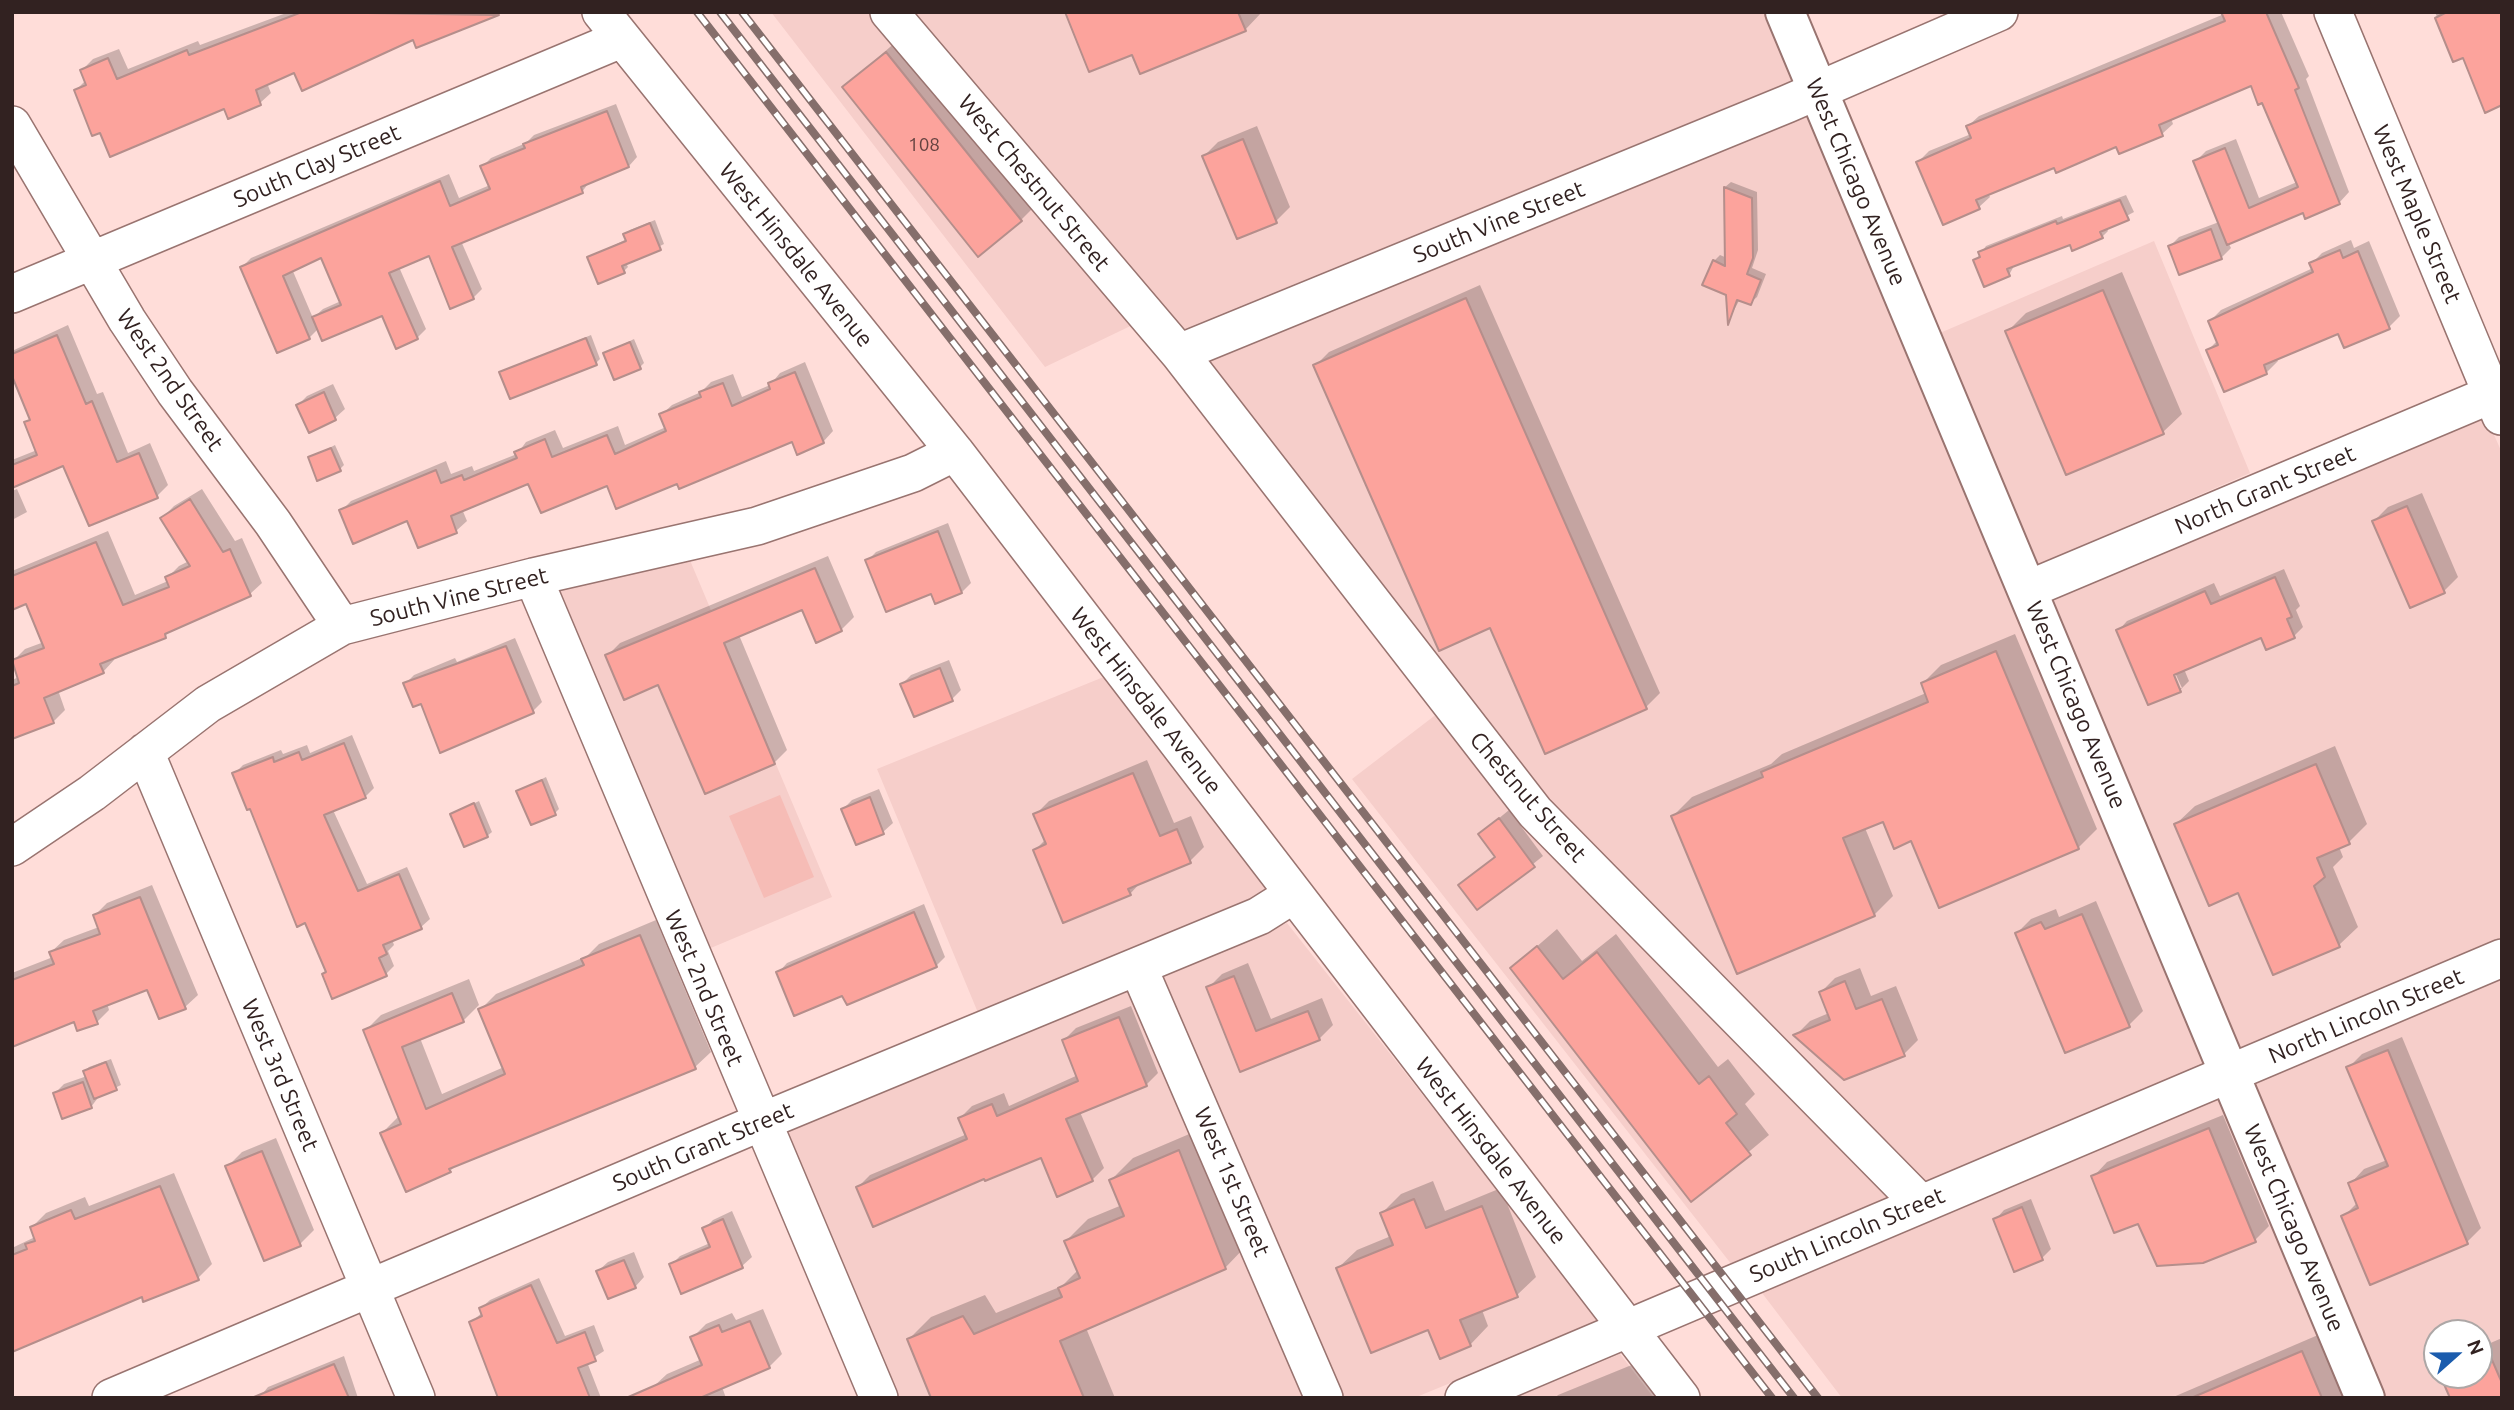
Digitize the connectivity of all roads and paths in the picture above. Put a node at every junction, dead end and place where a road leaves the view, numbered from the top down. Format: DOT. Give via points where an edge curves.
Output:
graph roads {
  1 [pos="889,12"];
  2 [pos="1785,12"];
  3 [pos="1999,12"];
  4 [pos="2333,12"];
  5 [pos="611,25"];
  6 [pos="1817,88"];
  7 [pos="12,125"];
  8 [pos="91,261"];
  9 [pos="12,294"];
  10 [pos="1179,353"];
  11 [pos="2499,400"];
  12 [pos="955,452"];
  13 [pos="533,577"];
  14 [pos="2027,590"];
  15 [pos="342,626"];
  16 [pos="145,752"];
  17 [pos="12,847"];
  18 [pos="1294,894"];
  19 [pos="2502,958"];
  20 [pos="1138,967"];
  21 [pos="2230,1073"];
  22 [pos="761,1122"];
  23 [pos="1921,1204"];
  24 [pos="370,1289"];
  25 [pos="1627,1328"];
  26 [pos="111,1398"];
  27 [pos="416,1398"];
  28 [pos="879,1398"];
  29 [pos="1324,1398"];
  30 [pos="1464,1398"];
  31 [pos="1681,1398"];
  32 [pos="2365,1398"];
  1 -- 10 [label="street, West Chestnut Street"];
  2 -- 6 [label="main road, West Chicago Avenue"];
  3 -- 6 [label="street, South Vine Street"];
  4 -- 11 [label="street, West Maple Street"];
  5 -- 8 [label="street, South Clay Street"];
  5 -- 12 [label="street, West Hinsdale Avenue"];
  6 -- 10 [label="street, South Vine Street"];
  6 -- 14 [label="main road, West Chicago Avenue"];
  7 -- 8 [label="street, West 2nd Street"];
  8 -- 9 [label="street, South Clay Street"];
  8 -- 15 [label="street, West 2nd Street" via="175,392 273,523"];
  10 -- 23 [label="street, Chestnut Street" via="1535,812"];
  11 -- 14 [label="street, North Grant Street"];
  12 -- 13 [label="street, South Vine Street" via="913,473 757,526"];
  12 -- 18 [label="street, West Hinsdale Avenue"];
  13 -- 15 [label="street, South Vine Street"];
  13 -- 22 [label="street, West 2nd Street"];
  14 -- 21 [label="main road, West Chicago Avenue"];
  15 -- 16 [label="street, South Vine Street" via="208,704"];
  16 -- 17 [label="street, South Vine Street" via="70,810"];
  16 -- 24 [label="street, West 3rd Street"];
  18 -- 20 [label="street, South Grant Street" via="1259,916"];
  18 -- 25 [label="street, West Hinsdale Avenue"];
  19 -- 21 [label="street, North Lincoln Street"];
  20 -- 22 [label="street, South Grant Street"];
  20 -- 29 [label="street, West 1st Street"];
  21 -- 23 [label="street, South Lincoln Street"];
  21 -- 32 [label="main road, West Chicago Avenue"];
  22 -- 24 [label="street, South Grant Street"];
  22 -- 28 [label="street, West 2nd Street"];
  23 -- 25 [label="street, South Lincoln Street"];
  24 -- 26 [label="street, South Grant Street"];
  24 -- 27 [label="street, West 3rd Street"];
  25 -- 30 [label="street, South Lincoln Street"];
  25 -- 31 [label="street, West Hinsdale Avenue"];
}
